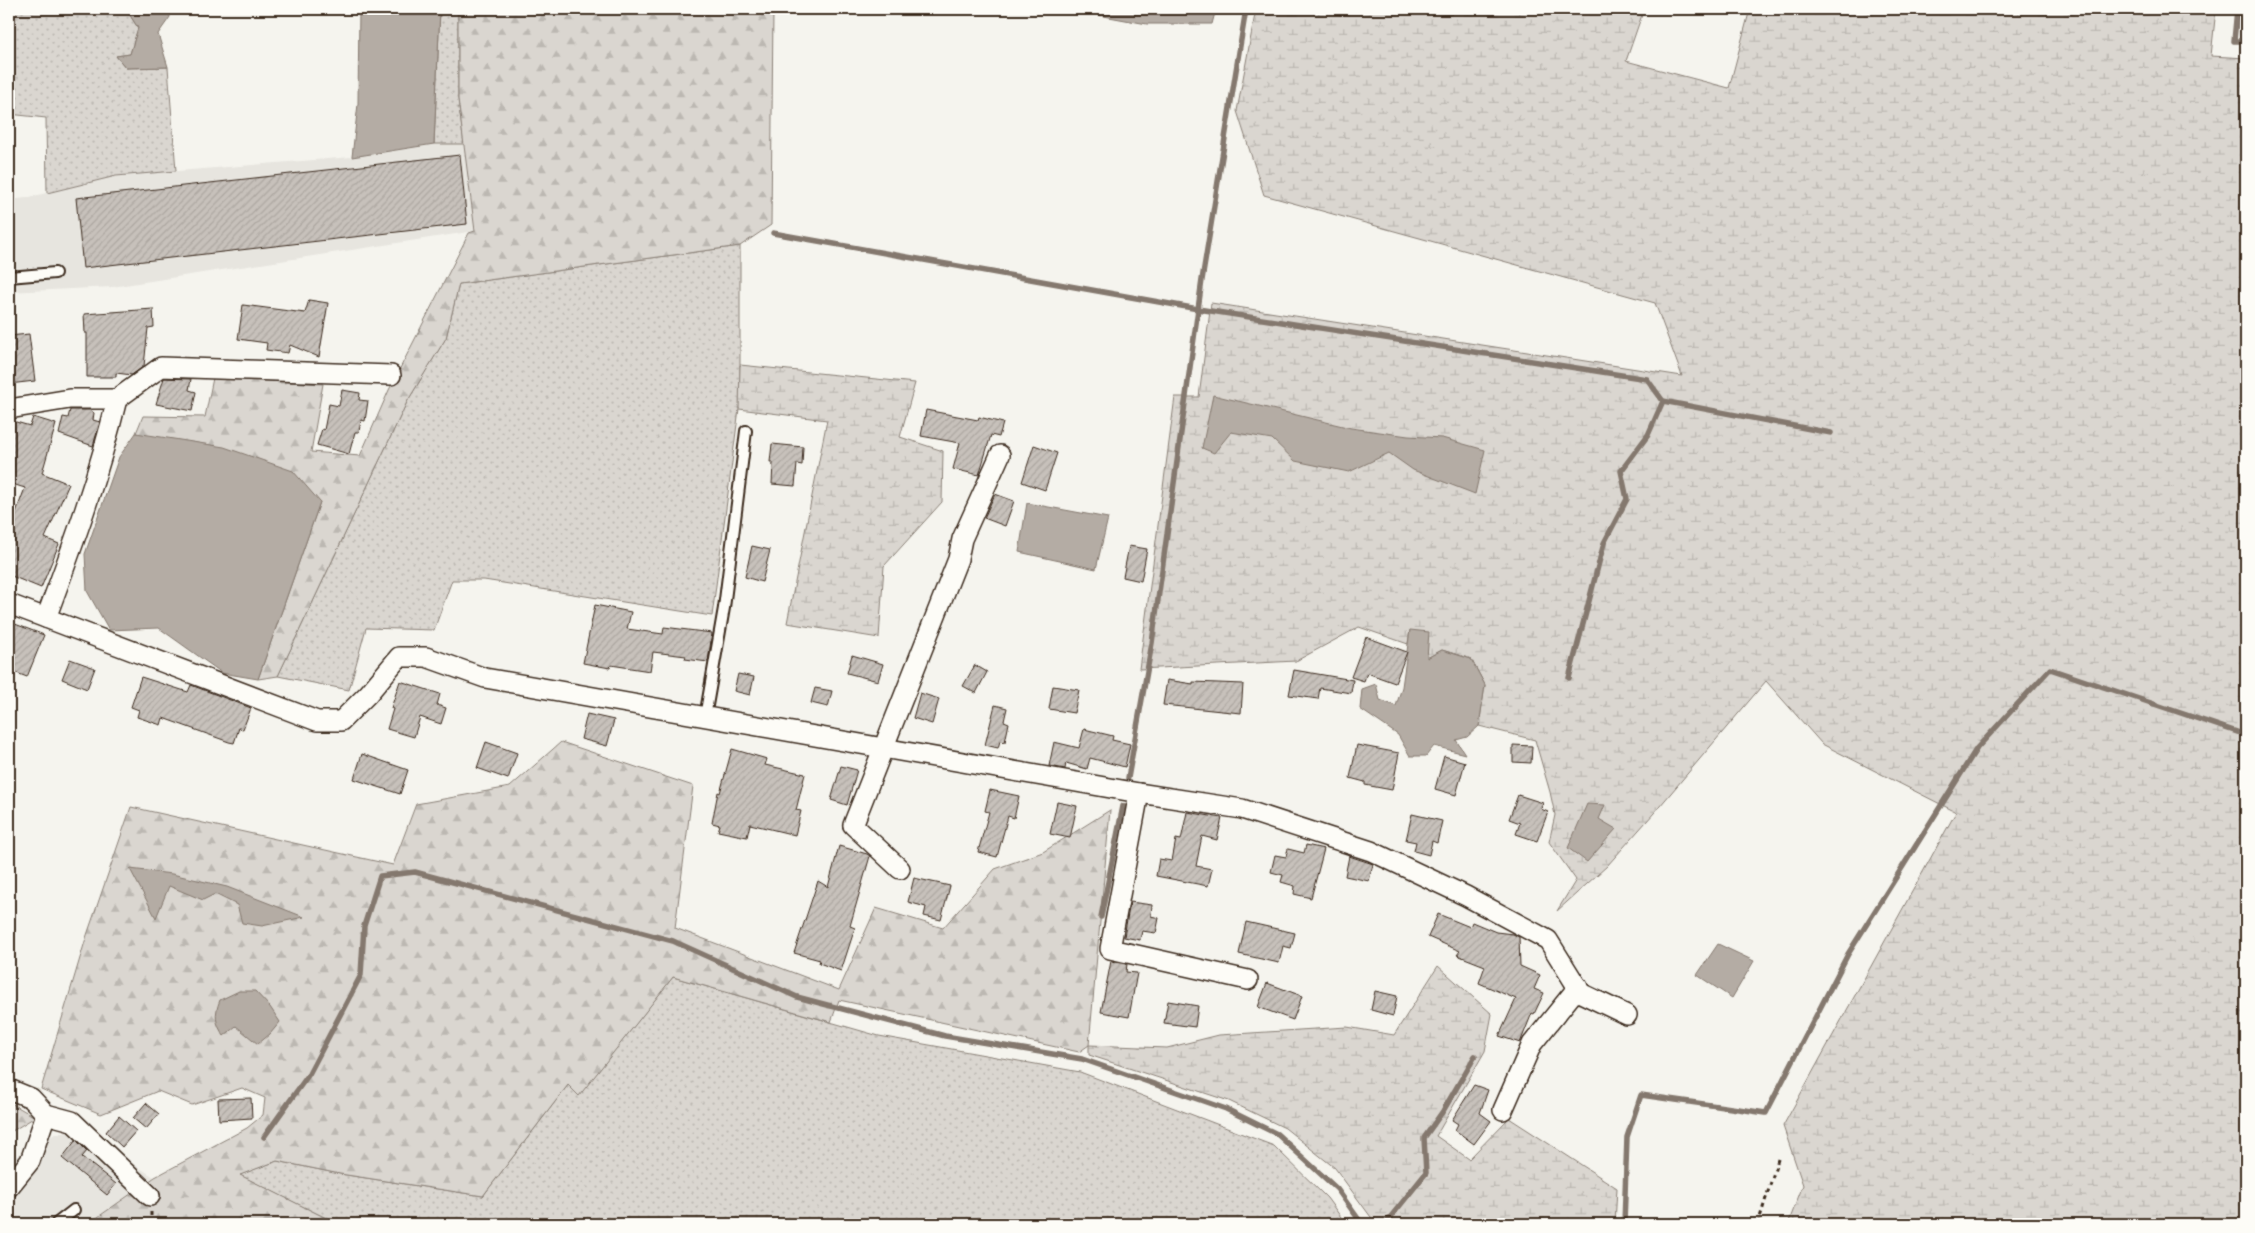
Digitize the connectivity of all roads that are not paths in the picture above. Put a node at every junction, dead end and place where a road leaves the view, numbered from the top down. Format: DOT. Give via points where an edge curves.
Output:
graph roads {
  1 [pos="54,272"];
  2 [pos="9,277"];
  3 [pos="391,375"];
  4 [pos="117,399"];
  5 [pos="9,409"];
  6 [pos="746,431"];
  7 [pos="1000,454"];
  8 [pos="9,604"];
  9 [pos="46,618"];
  10 [pos="705,717"];
  11 [pos="882,748"];
  12 [pos="1139,793"];
  13 [pos="900,869"];
  14 [pos="1248,980"];
  15 [pos="1578,987"];
  16 [pos="1627,1015"];
  17 [pos="9,1089"];
  18 [pos="1504,1110"];
  19 [pos="46,1114"];
  20 [pos="9,1187"];
  21 [pos="150,1196"];
  22 [pos="74,1210"];
  23 [pos="56,1224"];
  1 -- 2 [label="lane"];
  3 -- 4 [label="street" via="161,367"];
  4 -- 5 [label="street" via="70,399"];
  4 -- 9 [label="street" via="72,549"];
  6 -- 10 [label="lane" via="724,608"];
  7 -- 11 [label="street" via="962,539 958,559"];
  8 -- 9 [label="street"];
  9 -- 10 [label="street" via="317,721 340,721 399,657 426,656 485,678"];
  10 -- 11 [label="street"];
  11 -- 12 [label="street"];
  11 -- 13 [label="street" via="853,825"];
  12 -- 14 [label="street" via="1110,949"];
  12 -- 15 [label="street" via="1242,809 1371,851 1548,940"];
  15 -- 16 [label="street" via="1581,992"];
  15 -- 18 [label="street" via="1532,1044"];
  17 -- 19 [label="street" via="31,1098"];
  19 -- 20 [label="street" via="30,1161"];
  19 -- 21 [label="street" via="72,1120"];
  22 -- 23 [label="lane"];
}
